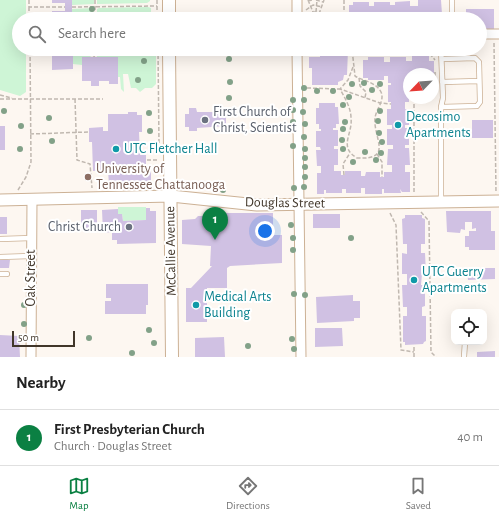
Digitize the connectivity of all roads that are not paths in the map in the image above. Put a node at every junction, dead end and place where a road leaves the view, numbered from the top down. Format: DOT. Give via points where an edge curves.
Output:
graph roads {
  1 [pos="169,0"];
  2 [pos="297,0"];
  3 [pos="452,0"];
  4 [pos="169,12"];
  5 [pos="299,12"];
  6 [pos="452,12"];
  7 [pos="487,36"];
  8 [pos="497,38"];
  9 [pos="169,56"];
  10 [pos="297,56"];
  11 [pos="442,58"];
  12 [pos="479,81"];
  13 [pos="442,82"];
  14 [pos="441,107"];
  15 [pos="171,196"];
  16 [pos="32,199"];
  17 [pos="0,200"];
  18 [pos="498,201"];
  19 [pos="441,202"];
  20 [pos="298,205"];
  21 [pos="32,238"];
  22 [pos="0,239"];
  23 [pos="32,256"];
  24 [pos="0,257"];
  25 [pos="0,274"];
  26 [pos="7,274"];
  27 [pos="465,345"];
  28 [pos="31,357"];
  29 [pos="172,357"];
  30 [pos="301,357"];
  31 [pos="464,357"];
  1 -- 4 [label="main road"];
  2 -- 5 [label="street"];
  3 -- 6 [label="lane"];
  7 -- 8 [label="street"];
  9 -- 15 [label="main road, McCallie Avenue"];
  10 -- 20 [label="street"];
  11 -- 12 [label="lane" via="475,58 479,62"];
  11 -- 13 [label="lane"];
  12 -- 13 [label="lane"];
  12 -- 14 [label="lane" via="479,104"];
  13 -- 14 [label="lane"];
  14 -- 19 [label="lane"];
  15 -- 16 [label="street, Douglas Street"];
  15 -- 20 [label="street, Douglas Street" via="257,205"];
  15 -- 29 [label="main road, McCallie Avenue"];
  16 -- 17 [label="street, Douglas Street"];
  16 -- 21 [label="street, Oak Street"];
  18 -- 19 [label="street, Douglas Street"];
  19 -- 20 [label="street, Douglas Street"];
  20 -- 30 [label="street"];
  21 -- 22 [label="lane"];
  21 -- 23 [label="street, Oak Street"];
  23 -- 24 [label="lane"];
  23 -- 28 [label="street, Oak Street"];
  25 -- 26 [label="lane"];
  27 -- 31 [label="lane"];
}
